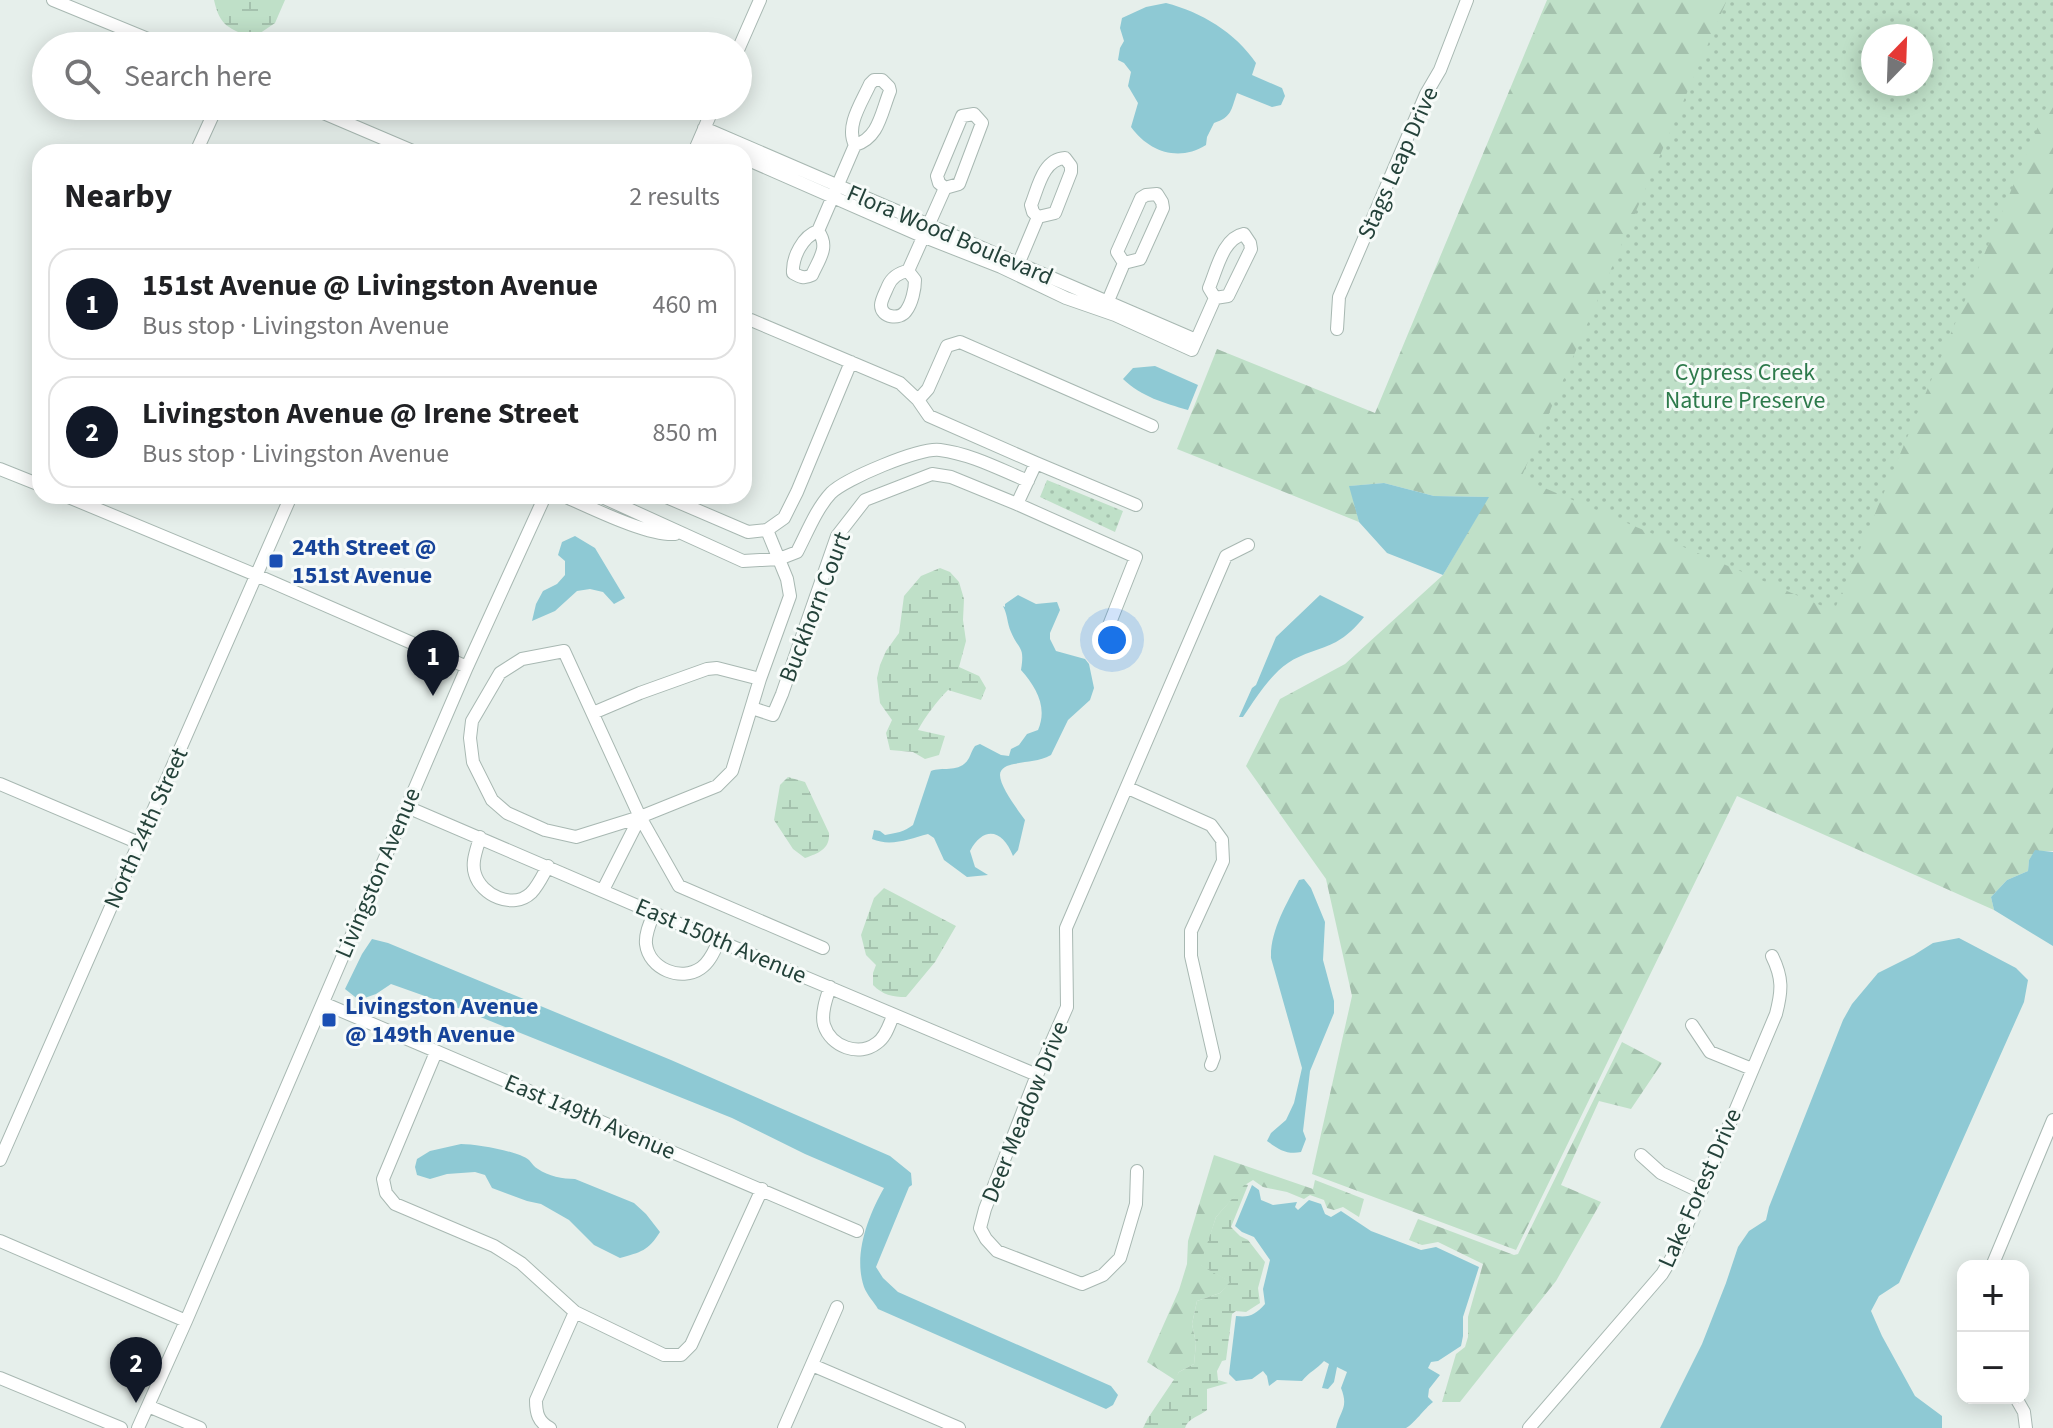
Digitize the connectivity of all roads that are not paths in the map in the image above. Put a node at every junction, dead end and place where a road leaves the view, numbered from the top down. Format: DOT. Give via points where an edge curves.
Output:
graph roads {
  1 [pos="53,0"];
  2 [pos="760,0"];
  3 [pos="1467,0"];
  4 [pos="131,32"];
  5 [pos="746,32"];
  6 [pos="211,120"];
  7 [pos="340,120"];
  8 [pos="708,120"];
  9 [pos="702,134"];
  10 [pos="200,144"];
  11 [pos="396,144"];
  12 [pos="698,144"];
  13 [pos="718,144"];
  14 [pos="725,144"];
  15 [pos="855,145"];
  16 [pos="752,156"];
  17 [pos="752,161"];
  18 [pos="945,188"];
  19 [pos="834,192"];
  20 [pos="1038,217"];
  21 [pos="818,231"];
  22 [pos="925,231"];
  23 [pos="1124,263"];
  24 [pos="1017,268"];
  25 [pos="908,271"];
  26 [pos="1215,298"];
  27 [pos="1106,307"];
  28 [pos="752,320"];
  29 [pos="1337,329"];
  30 [pos="851,362"];
  31 [pos="918,400"];
  32 [pos="1152,426"];
  33 [pos="1036,463"];
  34 [pos="0,469"];
  35 [pos="1028,481"];
  36 [pos="32,482"];
  37 [pos="85,504"];
  38 [pos="287,504"];
  39 [pos="541,504"];
  40 [pos="584,504"];
  41 [pos="617,504"];
  42 [pos="637,504"];
  43 [pos="683,504"];
  44 [pos="1017,504"];
  45 [pos="1136,505"];
  46 [pos="767,530"];
  47 [pos="682,534"];
  48 [pos="1248,545"];
  49 [pos="779,559"];
  50 [pos="256,575"];
  51 [pos="1102,643"];
  52 [pos="467,667"];
  53 [pos="760,679"];
  54 [pos="752,708"];
  55 [pos="593,713"];
  56 [pos="0,784"];
  57 [pos="1128,788"];
  58 [pos="407,807"];
  59 [pos="640,817"];
  60 [pos="480,837"];
  61 [pos="139,843"];
  62 [pos="548,866"];
  63 [pos="603,890"];
  64 [pos="654,913"];
  65 [pos="719,941"];
  66 [pos="823,948"];
  67 [pos="1772,956"];
  68 [pos="830,987"];
  69 [pos="323,1003"];
  70 [pos="893,1016"];
  71 [pos="1692,1025"];
  72 [pos="436,1052"];
  73 [pos="1211,1065"];
  74 [pos="1752,1069"];
  75 [pos="1037,1075"];
  76 [pos="2053,1120"];
  77 [pos="1641,1155"];
  78 [pos="0,1160"];
  79 [pos="1137,1171"];
  80 [pos="762,1189"];
  81 [pos="1701,1192"];
  82 [pos="857,1231"];
  83 [pos="0,1241"];
  84 [pos="1995,1260"];
  85 [pos="837,1307"];
  86 [pos="575,1312"];
  87 [pos="186,1321"];
  88 [pos="812,1365"];
  89 [pos="0,1378"];
  90 [pos="2019,1404"];
  91 [pos="148,1406"];
  92 [pos="121,1428"];
  93 [pos="138,1428"];
  94 [pos="200,1428"];
  95 [pos="550,1428"];
  96 [pos="784,1428"];
  97 [pos="959,1428"];
  98 [pos="1529,1428"];
  99 [pos="2026,1428"];
  1 -- 4 [label="street"];
  2 -- 5 [label="street"];
  3 -- 29 [label="street, Stags Leap Drive" via="1339,297"];
  6 -- 10 [label="street"];
  7 -- 11 [label="street"];
  8 -- 9 [label="street"];
  9 -- 12 [label="street"];
  9 -- 13 [label="street"];
  9 -- 14 [label="street, Flora Wood Boulevard"];
  15 -- 15 [label="street" via="852,127 870,84 882,80 890,91 873,135"];
  15 -- 19 [label="street"];
  16 -- 19 [label="street, Flora Wood Boulevard"];
  17 -- 19 [label="street, Flora Wood Boulevard"];
  18 -- 18 [label="street" via="937,176 962,116 974,114 982,123 959,184"];
  18 -- 22 [label="street"];
  19 -- 21 [label="street"];
  19 -- 22 [label="street, Flora Wood Boulevard"];
  20 -- 20 [label="street" via="1031,205 1048,164 1065,158 1071,172 1055,213"];
  20 -- 24 [label="street"];
  22 -- 24 [label="street, Flora Wood Boulevard"];
  22 -- 25 [label="street"];
  23 -- 23 [label="street" via="1117,252 1141,198 1157,194 1163,208 1140,259"];
  23 -- 27 [label="street"];
  24 -- 27 [label="street, Flora Wood Boulevard" via="1066,298"];
  26 -- 26 [label="street" via="1209,288 1229,241 1244,234 1251,249 1228,296"];
  26 -- 27 [label="street, Flora Wood Boulevard" via="1194,345"];
  28 -- 30 [label="street"];
  30 -- 31 [label="street" via="900,383"];
  30 -- 46 [label="street" via="797,492 784,518"];
  31 -- 32 [label="street" via="947,346 960,342"];
  31 -- 33 [label="street" via="929,416"];
  33 -- 35 [label="street"];
  33 -- 45 [label="street"];
  34 -- 36 [label="street"];
  35 -- 44 [label="street"];
  35 -- 49 [label="street" via="936,449 893,460 833,491 797,552"];
  37 -- 50 [label="street"];
  38 -- 50 [label="street, North 24th Street"];
  39 -- 52 [label="street, Livingston Avenue"];
  40 -- 47 [label="street" via="648,530"];
  41 -- 47 [label="street"];
  42 -- 47 [label="street"];
  43 -- 46 [label="street" via="748,532"];
  44 -- 51 [label="street, Buckhorn Court" via="1136,557"];
  44 -- 54 [label="street, Buckhorn Court" via="932,474 865,500 837,536 773,715"];
  46 -- 49 [label="street"];
  47 -- 49 [label="street" via="743,561"];
  48 -- 57 [label="street, Deer Meadow Drive" via="1226,556"];
  49 -- 53 [label="street" via="790,596"];
  50 -- 52 [label="street"];
  50 -- 61 [label="street, North 24th Street"];
  52 -- 58 [label="street, Livingston Avenue"];
  53 -- 54 [label="street"];
  53 -- 55 [label="street" via="707,669"];
  54 -- 59 [label="street" via="732,771 717,786"];
  55 -- 59 [label="street"];
  55 -- 59 [label="street" via="564,651 522,659 500,673 472,721 473,762 492,800 545,830 576,837"];
  56 -- 61 [label="street"];
  57 -- 73 [label="street" via="1211,825 1222,840 1223,861 1191,931 1191,956 1214,1057"];
  57 -- 75 [label="street, Deer Meadow Drive" via="1066,928 1067,1007"];
  58 -- 60 [label="street, East 150th Avenue"];
  58 -- 69 [label="street, Livingston Avenue"];
  59 -- 63 [label="street"];
  59 -- 66 [label="street" via="679,886"];
  60 -- 62 [label="street, East 150th Avenue"];
  60 -- 62 [label="street" via="475,874 494,896 523,898"];
  61 -- 78 [label="street, North 24th Street"];
  62 -- 63 [label="street, East 150th Avenue"];
  63 -- 64 [label="street, East 150th Avenue"];
  64 -- 65 [label="street, East 150th Avenue"];
  64 -- 65 [label="street" via="646,944 662,968 677,974 699,970"];
  65 -- 68 [label="street, East 150th Avenue"];
  67 -- 74 [label="street, Lake Forest Drive" via="1780,972 1781,995"];
  68 -- 70 [label="street, East 150th Avenue"];
  68 -- 70 [label="street" via="823,1024 846,1049 877,1044"];
  69 -- 72 [label="street, East 149th Avenue"];
  69 -- 87 [label="street, Livingston Avenue"];
  70 -- 75 [label="street, East 150th Avenue"];
  71 -- 74 [label="street" via="1710,1052"];
  72 -- 80 [label="street, East 149th Avenue"];
  72 -- 86 [label="street" via="383,1179 386,1193 395,1204 521,1263"];
  74 -- 81 [label="street, Lake Forest Drive"];
  75 -- 79 [label="street, Deer Meadow Drive" via="980,1228 997,1251 1082,1284 1103,1275 1120,1258 1136,1204"];
  76 -- 84 [label="street"];
  77 -- 81 [label="street" via="1661,1173"];
  80 -- 82 [label="street, East 149th Avenue"];
  80 -- 86 [label="street" via="691,1345 681,1355 664,1355"];
  81 -- 98 [label="street, Lake Forest Drive" via="1662,1274"];
  83 -- 87 [label="street"];
  85 -- 88 [label="street"];
  86 -- 95 [label="street" via="536,1400 536,1413"];
  87 -- 91 [label="street, Livingston Avenue"];
  88 -- 96 [label="street"];
  88 -- 97 [label="street"];
  89 -- 92 [label="street"];
  90 -- 99 [label="street"];
  91 -- 93 [label="street, Livingston Avenue"];
  91 -- 94 [label="street"];
}
